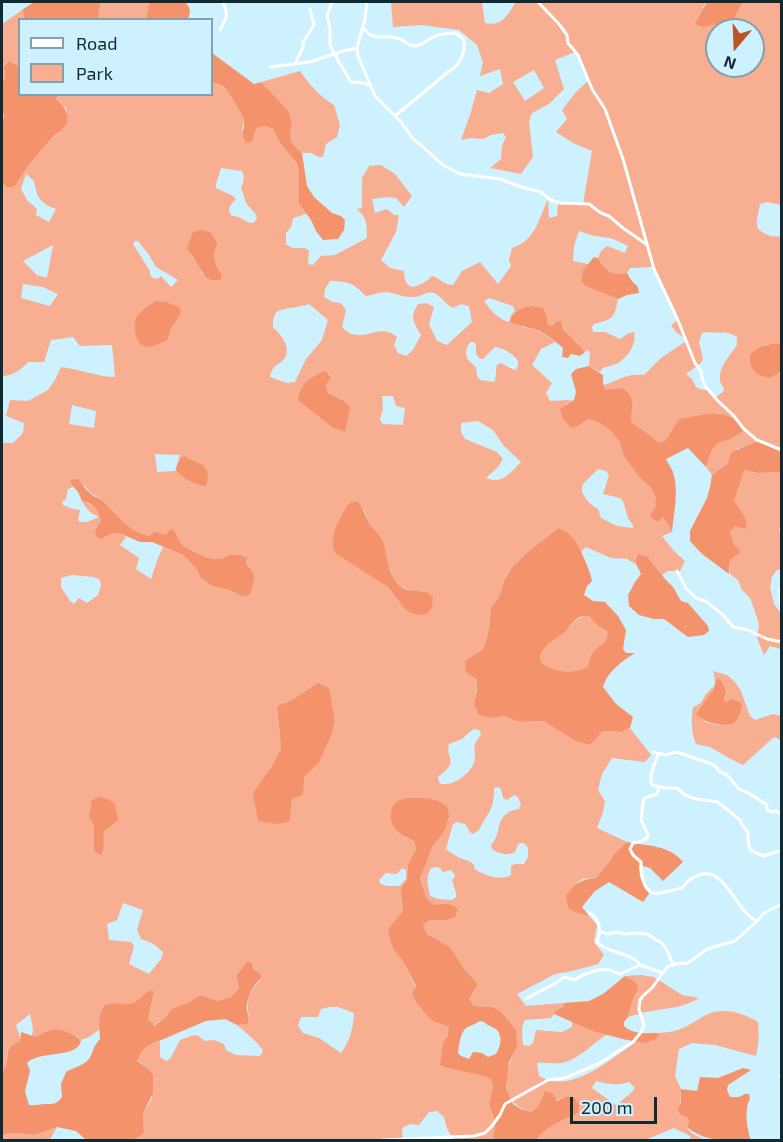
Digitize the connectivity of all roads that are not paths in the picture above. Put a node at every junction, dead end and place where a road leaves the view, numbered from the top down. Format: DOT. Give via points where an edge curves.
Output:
graph roads {
  1 [pos="223,2"];
  2 [pos="332,2"];
  3 [pos="367,2"];
  4 [pos="538,2"];
  5 [pos="310,9"];
  6 [pos="363,28"];
  7 [pos="220,30"];
  8 [pos="357,48"];
  9 [pos="335,54"];
  10 [pos="295,64"];
  11 [pos="270,67"];
  12 [pos="370,86"];
  13 [pos="395,116"];
  14 [pos="647,245"];
  15 [pos="782,450"];
  16 [pos="676,571"];
  17 [pos="782,584"];
  18 [pos="782,609"];
  19 [pos="782,642"];
  20 [pos="653,752"];
  21 [pos="658,754"];
  22 [pos="659,787"];
  23 [pos="782,815"];
  24 [pos="782,852"];
  25 [pos="782,904"];
  26 [pos="590,912"];
  27 [pos="757,921"];
  28 [pos="599,932"];
  29 [pos="640,965"];
  30 [pos="673,965"];
  31 [pos="661,974"];
  32 [pos="526,999"];
  33 [pos="383,1140"];
  1 -- 7 [label="street" via="227,14"];
  2 -- 9 [label="street" via="327,15 330,45"];
  3 -- 6 [label="street"];
  4 -- 14 [label="street" via="567,35 605,109"];
  5 -- 10 [label="street" via="314,25"];
  6 -- 8 [label="street"];
  6 -- 13 [label="street" via="370,35 400,39 416,46 437,35 453,33 464,40 462,61 457,67"];
  8 -- 9 [label="street"];
  8 -- 12 [label="street"];
  9 -- 10 [label="street"];
  9 -- 12 [label="street" via="351,81"];
  10 -- 11 [label="street"];
  12 -- 13 [label="street"];
  13 -- 14 [label="street" via="414,140 460,174 508,181 560,203 589,204"];
  14 -- 15 [label="street" via="705,386 757,440"];
  16 -- 19 [label="street" via="696,598 707,602 734,627"];
  17 -- 18 [label="street"];
  20 -- 21 [label="street"];
  21 -- 22 [label="street" via="651,781"];
  21 -- 23 [label="street" via="677,752 714,765 739,789 767,805 767,810"];
  22 -- 24 [label="street" via="677,788 696,799 718,802 748,831 748,847 764,856"];
  22 -- 27 [label="street" via="657,794 643,803 641,820 647,838 633,843 630,849 641,862 648,888 659,893 682,888 688,880 706,872 726,885"];
  25 -- 27 [label="street"];
  26 -- 28 [label="street" via="596,917"];
  27 -- 30 [label="street" via="735,941 707,949 688,963"];
  28 -- 29 [label="street" via="599,945 635,959"];
  28 -- 30 [label="street" via="647,934 663,944"];
  29 -- 31 [label="street"];
  29 -- 32 [label="street" via="620,974 609,970 589,972 574,980 564,977"];
  30 -- 31 [label="street"];
  31 -- 33 [label="street" via="640,1000 645,1025 633,1042 598,1064 565,1078 548,1080 505,1104 484,1133"];
}
